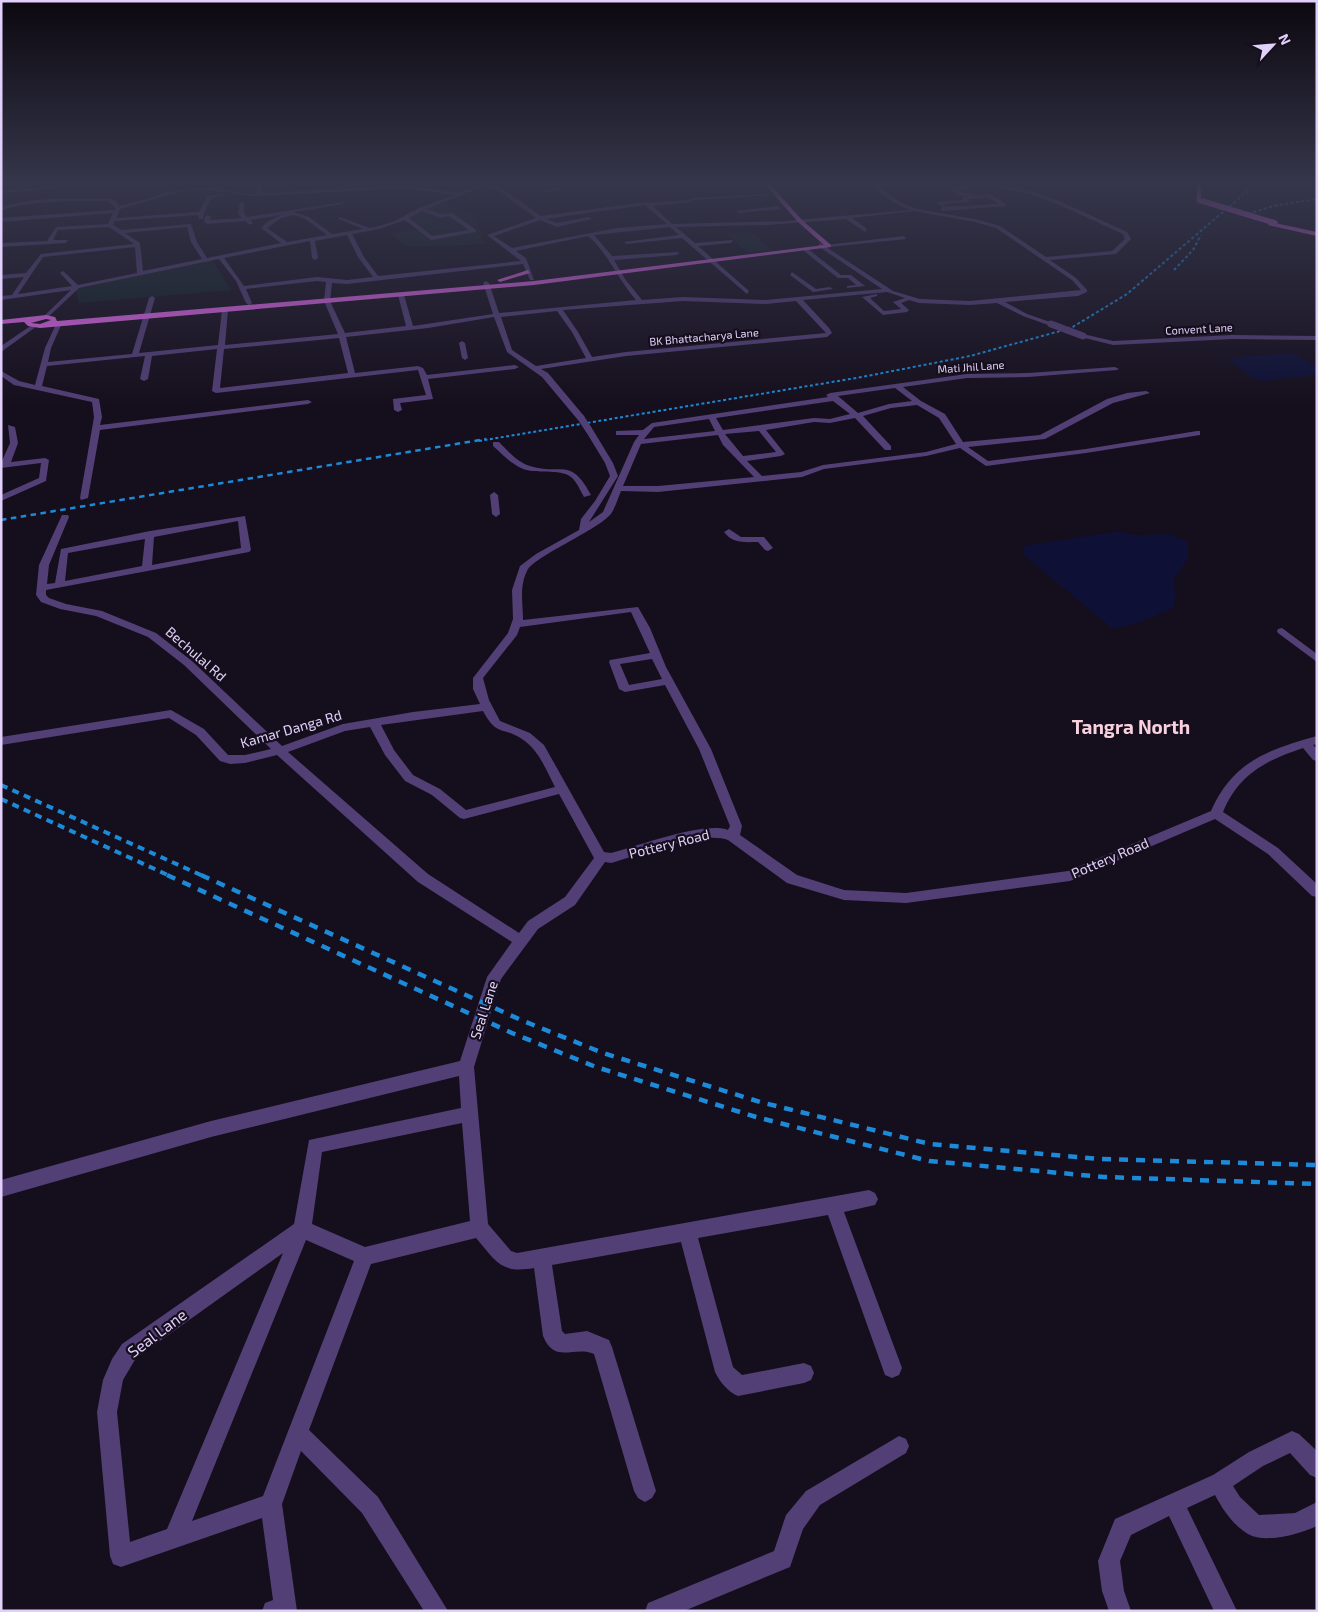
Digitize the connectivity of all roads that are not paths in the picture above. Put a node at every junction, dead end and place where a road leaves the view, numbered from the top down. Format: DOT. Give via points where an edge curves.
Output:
graph roads {
  1 [pos="39,257"];
  2 [pos="138,257"];
  3 [pos="204,257"];
  4 [pos="220,257"];
  5 [pos="221,257"];
  6 [pos="362,257"];
  7 [pos="521,257"];
  8 [pos="622,257"];
  9 [pos="707,257"];
  10 [pos="733,257"];
  11 [pos="737,257"];
  12 [pos="815,257"];
  13 [pos="840,257"];
  14 [pos="1041,257"];
  15 [pos="1065,257"];
  16 [pos="612,258"];
  17 [pos="1044,259"];
  18 [pos="206,260"];
  19 [pos="711,260"];
  20 [pos="524,262"];
  21 [pos="618,271"];
  22 [pos="63,272"];
  23 [pos="528,272"];
  24 [pos="140,274"];
  25 [pos="792,274"];
  26 [pos="28,275"];
  27 [pos="1,277"];
  28 [pos="376,277"];
  29 [pos="532,279"];
  30 [pos="329,281"];
  31 [pos="498,282"];
  32 [pos="487,285"];
  33 [pos="77,287"];
  34 [pos="242,288"];
  35 [pos="888,290"];
  36 [pos="748,292"];
  37 [pos="401,295"];
  38 [pos="13,297"];
  39 [pos="902,297"];
  40 [pos="1,298"];
  41 [pos="152,298"];
  42 [pos="327,298"];
  43 [pos="798,299"];
  44 [pos="911,299"];
  45 [pos="894,300"];
  46 [pos="640,301"];
  47 [pos="999,301"];
  48 [pos="249,303"];
  49 [pos="558,308"];
  50 [pos="225,310"];
  51 [pos="146,313"];
  52 [pos="497,315"];
  53 [pos="49,320"];
  54 [pos="1,322"];
  55 [pos="59,323"];
  56 [pos="30,324"];
  57 [pos="1,327"];
  58 [pos="410,328"];
  59 [pos="342,335"];
  60 [pos="1317,338"];
  61 [pos="462,344"];
  62 [pos="220,347"];
  63 [pos="1,350"];
  64 [pos="149,353"];
  65 [pos="135,354"];
  66 [pos="465,358"];
  67 [pos="590,360"];
  68 [pos="44,364"];
  69 [pos="515,367"];
  70 [pos="535,368"];
  71 [pos="1115,369"];
  72 [pos="1,373"];
  73 [pos="352,375"];
  74 [pos="424,377"];
  75 [pos="144,379"];
  76 [pos="896,385"];
  77 [pos="38,388"];
  78 [pos="1146,394"];
  79 [pos="833,397"];
  80 [pos="308,402"];
  81 [pos="918,404"];
  82 [pos="398,410"];
  83 [pos="809,412"];
  84 [pos="711,416"];
  85 [pos="857,416"];
  86 [pos="11,427"];
  87 [pos="96,428"];
  88 [pos="760,428"];
  89 [pos="645,432"];
  90 [pos="619,433"];
  91 [pos="721,433"];
  92 [pos="1197,433"];
  93 [pos="638,442"];
  94 [pos="496,444"];
  95 [pos="961,445"];
  96 [pos="888,448"];
  97 [pos="742,459"];
  98 [pos="3,466"];
  99 [pos="760,479"];
  100 [pos="619,488"];
  101 [pos="587,495"];
  102 [pos="494,496"];
  103 [pos="1,498"];
  104 [pos="84,498"];
  105 [pos="496,514"];
  106 [pos="65,517"];
  107 [pos="583,531"];
  108 [pos="729,532"];
  109 [pos="150,534"];
  110 [pos="768,548"];
  111 [pos="147,568"];
  112 [pos="60,584"];
  113 [pos="42,588"];
  114 [pos="516,624"];
  115 [pos="1282,632"];
  116 [pos="656,655"];
  117 [pos="1317,659"];
  118 [pos="669,681"];
  119 [pos="486,707"];
  120 [pos="374,723"];
  121 [pos="1,741"];
  122 [pos="1311,741"];
  123 [pos="281,750"];
  124 [pos="1317,757"];
  125 [pos="562,789"];
  126 [pos="1216,814"];
  127 [pos="733,837"];
  128 [pos="602,858"];
  129 [pos="1317,892"];
  130 [pos="521,941"];
  131 [pos="466,1067"];
  132 [pos="470,1114"];
  133 [pos="1,1189"];
  134 [pos="869,1199"];
  135 [pos="833,1205"];
  136 [pos="479,1228"];
  137 [pos="302,1229"];
  138 [pos="687,1232"];
  139 [pos="365,1256"];
  140 [pos="542,1258"];
  141 [pos="892,1368"];
  142 [pos="804,1373"];
  143 [pos="298,1433"];
  144 [pos="899,1446"];
  145 [pos="1317,1468"];
  146 [pos="1220,1482"];
  147 [pos="645,1491"];
  148 [pos="1174,1503"];
  149 [pos="271,1504"];
  150 [pos="1317,1513"];
  151 [pos="174,1538"];
  152 [pos="282,1609"];
  153 [pos="437,1611"];
  154 [pos="656,1611"];
  155 [pos="1120,1611"];
  156 [pos="1226,1611"];
  1 -- 26 [label="street"];
  2 -- 24 [label="street"];
  3 -- 18 [label="street"];
  4 -- 18 [label="street"];
  5 -- 34 [label="street"];
  6 -- 28 [label="street"];
  7 -- 20 [label="street"];
  8 -- 16 [label="street"];
  9 -- 19 [label="street"];
  10 -- 19 [label="main road"];
  11 -- 19 [label="main road"];
  12 -- 25 [label="street" via="840,277 849,276 862,286 815,291"];
  13 -- 35 [label="street"];
  14 -- 17 [label="street"];
  15 -- 17 [label="street"];
  16 -- 21 [label="street"];
  17 -- 47 [label="street" via="1074,279 1085,291"];
  18 -- 24 [label="street"];
  19 -- 21 [label="main road"];
  19 -- 36 [label="street"];
  20 -- 23 [label="street"];
  20 -- 28 [label="street"];
  21 -- 29 [label="main road"];
  21 -- 32 [label="main road"];
  21 -- 46 [label="street"];
  22 -- 33 [label="street"];
  23 -- 29 [label="street"];
  23 -- 31 [label="main road"];
  24 -- 33 [label="street"];
  26 -- 27 [label="street"];
  26 -- 38 [label="street"];
  28 -- 30 [label="street" via="347,282"];
  29 -- 31 [label="main road"];
  30 -- 34 [label="street" via="317,279"];
  30 -- 42 [label="street"];
  31 -- 32 [label="main road"];
  32 -- 37 [label="main road"];
  32 -- 42 [label="main road"];
  32 -- 52 [label="street"];
  33 -- 38 [label="street"];
  33 -- 53 [label="street"];
  34 -- 48 [label="street"];
  35 -- 39 [label="street"];
  35 -- 43 [label="street"];
  37 -- 42 [label="main road"];
  37 -- 58 [label="street"];
  38 -- 40 [label="street"];
  39 -- 44 [label="street"];
  39 -- 45 [label="street"];
  41 -- 51 [label="street"];
  42 -- 48 [label="main road"];
  42 -- 50 [label="main road"];
  42 -- 59 [label="street"];
  43 -- 46 [label="street"];
  43 -- 67 [label="street, BK Bhattacharya Lane" via="826,328 827,335"];
  44 -- 45 [label="street"];
  44 -- 47 [label="street" via="952,303"];
  45 -- 45 [label="street" via="906,310 883,313 865,297 886,294"];
  46 -- 49 [label="street"];
  47 -- 60 [label="street, Convent Lane, bridge" via="1025,315 1113,343 1232,337"];
  48 -- 51 [label="main road"];
  49 -- 52 [label="street"];
  49 -- 67 [label="street"];
  50 -- 51 [label="main road"];
  50 -- 62 [label="street"];
  51 -- 53 [label="main road"];
  51 -- 55 [label="main road"];
  51 -- 65 [label="street"];
  52 -- 58 [label="street"];
  52 -- 70 [label="street" via="508,351"];
  53 -- 55 [label="main road"];
  53 -- 56 [label="main road"];
  54 -- 56 [label="main road"];
  55 -- 68 [label="street"];
  56 -- 57 [label="main road"];
  56 -- 63 [label="street"];
  58 -- 59 [label="street"];
  59 -- 62 [label="street"];
  59 -- 73 [label="street"];
  61 -- 66 [label="street"];
  62 -- 64 [label="street"];
  62 -- 73 [label="street" via="216,391"];
  64 -- 65 [label="street"];
  64 -- 75 [label="street"];
  65 -- 68 [label="street"];
  67 -- 70 [label="street, BK Bhattacharya Lane"];
  68 -- 77 [label="street"];
  69 -- 74 [label="street"];
  70 -- 107 [label="street, bridge" via="556,386 581,418 610,463 614,476 585,519"];
  71 -- 76 [label="street, Mati Jhil Lane" via="967,376"];
  72 -- 77 [label="street" via="17,383"];
  73 -- 74 [label="street" via="418,368"];
  74 -- 82 [label="street" via="430,397 396,400"];
  76 -- 79 [label="street, Mati Jhil Lane"];
  76 -- 81 [label="street"];
  77 -- 87 [label="street" via="96,401"];
  78 -- 95 [label="street" via="1127,395 1110,401 1042,438"];
  79 -- 83 [label="street, Mati Jhil Lane"];
  79 -- 85 [label="street"];
  80 -- 87 [label="street"];
  81 -- 85 [label="street" via="889,406"];
  81 -- 95 [label="street" via="942,416"];
  83 -- 84 [label="street"];
  83 -- 85 [label="street" via="830,421"];
  83 -- 88 [label="street"];
  84 -- 89 [label="street" via="652,425"];
  84 -- 91 [label="street"];
  85 -- 96 [label="street"];
  86 -- 98 [label="street" via="14,443"];
  87 -- 104 [label="street"];
  88 -- 91 [label="street"];
  88 -- 97 [label="street" via="781,454"];
  89 -- 90 [label="street"];
  89 -- 93 [label="street"];
  91 -- 93 [label="street"];
  91 -- 97 [label="street"];
  92 -- 95 [label="street" via="986,464"];
  93 -- 100 [label="street"];
  94 -- 101 [label="street" via="527,468 568,472 580,479"];
  95 -- 99 [label="street" via="926,454"];
  97 -- 99 [label="street"];
  98 -- 103 [label="street" via="46,460 43,479"];
  99 -- 100 [label="street" via="658,489"];
  100 -- 107 [label="street" via="607,513"];
  102 -- 105 [label="street"];
  106 -- 113 [label="street" via="44,565"];
  107 -- 114 [label="street" via="523,568 517,590"];
  108 -- 110 [label="street" via="738,540 761,539"];
  109 -- 111 [label="street"];
  109 -- 111 [label="street" via="242,518 246,550"];
  109 -- 112 [label="street" via="64,551"];
  111 -- 112 [label="street"];
  112 -- 113 [label="street"];
  113 -- 123 [label="street, Bechulal Rd" via="44,600 98,614 152,636 188,663"];
  114 -- 116 [label="street" via="634,609"];
  114 -- 119 [label="street" via="505,644 478,678"];
  115 -- 117 [label="street"];
  116 -- 118 [label="street"];
  116 -- 118 [label="street" via="614,662 625,689"];
  118 -- 127 [label="street" via="705,749 736,826"];
  119 -- 120 [label="street, Kamar Danga Rd"];
  119 -- 125 [label="street" via="496,724 533,741 540,748"];
  120 -- 123 [label="street, Kamar Danga Rd" via="342,728"];
  120 -- 125 [label="street" via="389,752 410,778 436,792 464,815"];
  121 -- 123 [label="street, Kamar Danga Rd" via="171,714 200,732 224,758 230,760"];
  122 -- 124 [label="street"];
  122 -- 126 [label="street" via="1256,764 1235,780"];
  123 -- 130 [label="street" via="424,878"];
  125 -- 128 [label="street"];
  126 -- 127 [label="street, Pottery Road" via="1070,876 906,898 844,894 792,879"];
  126 -- 129 [label="street" via="1273,851"];
  127 -- 128 [label="street, Pottery Road" via="720,832 702,834"];
  128 -- 130 [label="street, Seal Lane" via="570,901 533,925"];
  130 -- 131 [label="street, Seal Lane" via="494,977"];
  131 -- 132 [label="street, Seal Lane"];
  131 -- 133 [label="street" via="211,1129"];
  132 -- 136 [label="street, Seal Lane"];
  132 -- 137 [label="street" via="315,1146"];
  134 -- 135 [label="street"];
  135 -- 138 [label="street"];
  135 -- 141 [label="street"];
  136 -- 139 [label="street"];
  136 -- 140 [label="street" via="496,1250 510,1261"];
  137 -- 139 [label="street"];
  137 -- 151 [label="street"];
  137 -- 151 [label="street, Seal Lane" via="129,1351 116,1369 107,1412 121,1556"];
  138 -- 140 [label="street"];
  138 -- 142 [label="street" via="725,1372 738,1386"];
  139 -- 143 [label="street"];
  140 -- 147 [label="street" via="553,1336 561,1344 588,1341 602,1347"];
  143 -- 149 [label="street"];
  143 -- 153 [label="street" via="370,1505"];
  144 -- 154 [label="street" via="813,1498 794,1523 782,1558"];
  145 -- 146 [label="street" via="1292,1441 1256,1458"];
  146 -- 148 [label="street"];
  146 -- 150 [label="street" via="1232,1505 1255,1526 1307,1522"];
  148 -- 155 [label="street" via="1123,1527 1109,1561 1113,1591"];
  148 -- 156 [label="street"];
  149 -- 151 [label="street, Seal Lane"];
  149 -- 152 [label="street"];
}
